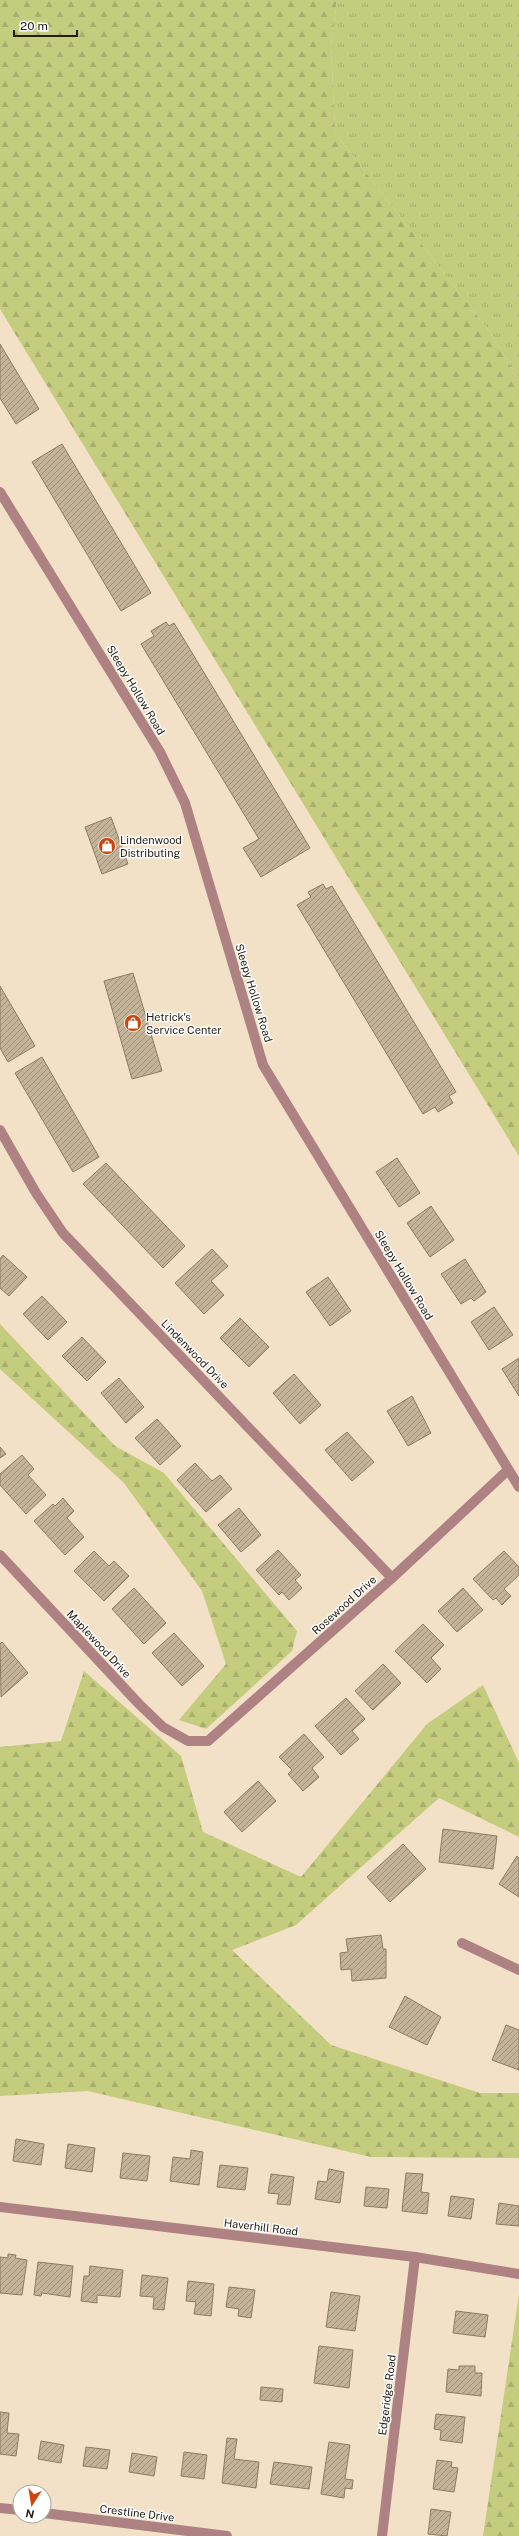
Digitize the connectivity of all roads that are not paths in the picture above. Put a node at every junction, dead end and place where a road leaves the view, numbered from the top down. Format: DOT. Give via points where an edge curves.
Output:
graph roads {
  1 [pos="0,492"];
  2 [pos="0,1130"];
  3 [pos="508,1470"];
  4 [pos="519,1487"];
  5 [pos="0,1555"];
  6 [pos="392,1578"];
  7 [pos="188,1741"];
  8 [pos="462,1943"];
  9 [pos="519,1970"];
  10 [pos="0,2207"];
  11 [pos="415,2257"];
  12 [pos="519,2274"];
  13 [pos="0,2508"];
  14 [pos="12,2509"];
  15 [pos="52,2514"];
  16 [pos="227,2536"];
  17 [pos="382,2536"];
  1 -- 3 [label="street, Sleepy Hollow Road" via="160,752 185,803 263,1065"];
  2 -- 6 [label="street, Lindenwood Drive" via="36,1193 63,1233"];
  3 -- 4 [label="street, Sleepy Hollow Road"];
  3 -- 6 [label="street, Rosewood Drive"];
  5 -- 7 [label="street, Maplewood Drive" via="139,1704 163,1727"];
  6 -- 7 [label="street, Rosewood Drive" via="208,1741"];
  8 -- 9 [label="street"];
  10 -- 11 [label="street, Haverhill Road"];
  11 -- 12 [label="street, Haverhill Road"];
  11 -- 17 [label="street, Edgeridge Road"];
  13 -- 14 [label="street"];
  15 -- 16 [label="street, Crestline Drive"];
}
